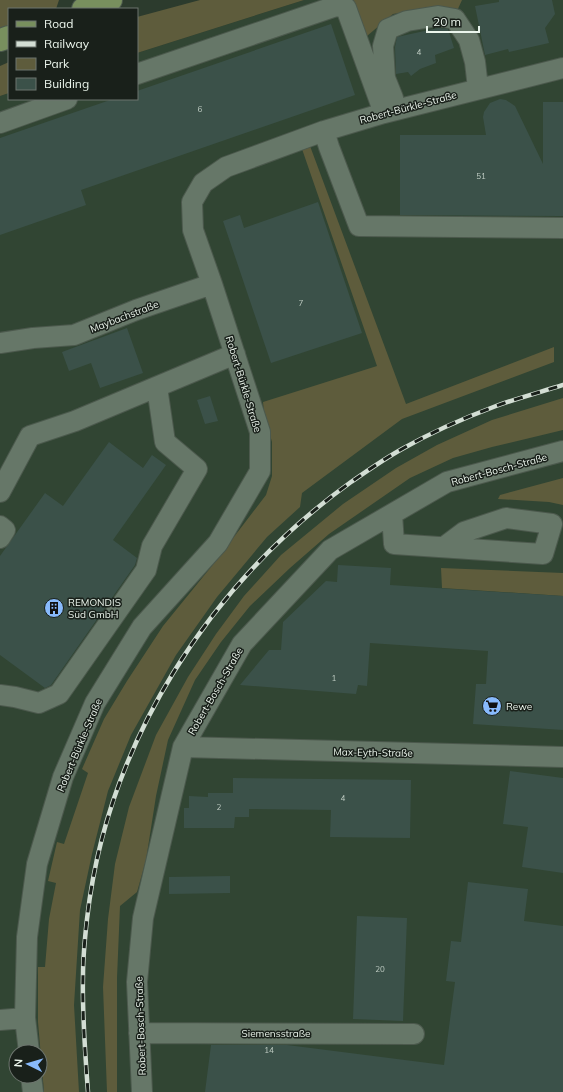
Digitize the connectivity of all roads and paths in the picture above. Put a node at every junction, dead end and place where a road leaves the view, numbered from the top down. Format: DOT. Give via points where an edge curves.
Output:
graph roads {
  1 [pos="563,68"];
  2 [pos="138,74"];
  3 [pos="478,88"];
  4 [pos="63,100"];
  5 [pos="391,111"];
  6 [pos="0,123"];
  7 [pos="324,131"];
  8 [pos="563,228"];
  9 [pos="212,284"];
  10 [pos="0,343"];
  11 [pos="236,354"];
  12 [pos="157,387"];
  13 [pos="563,451"];
  14 [pos="0,492"];
  15 [pos="392,514"];
  16 [pos="0,526"];
  17 [pos="0,538"];
  18 [pos="444,547"];
  19 [pos="0,695"];
  20 [pos="183,748"];
  21 [pos="563,757"];
  22 [pos="25,1018"];
  23 [pos="0,1020"];
  24 [pos="139,1033"];
  25 [pos="414,1034"];
  26 [pos="28,1044"];
  27 [pos="142,1092"];
  1 -- 3 [label="street, Robert-Bürkle-Straße"];
  2 -- 5 [label="street" via="336,6 346,8"];
  3 -- 5 [label="street, Robert-Bürkle-Straße"];
  3 -- 5 [label="street" via="469,40 455,19 438,16 407,21 388,28 383,46"];
  4 -- 6 [label="street"];
  5 -- 7 [label="street, Robert-Bürkle-Straße"];
  7 -- 8 [label="street" via="359,226"];
  7 -- 9 [label="street, Robert-Bürkle-Straße" via="226,167 203,183 192,202 193,230"];
  9 -- 10 [label="street, Maybachstraße" via="74,335"];
  9 -- 11 [label="street, Robert-Bürkle-Straße"];
  11 -- 12 [label="street"];
  11 -- 22 [label="street, Robert-Bürkle-Straße" via="260,432 260,470 218,543 142,627 95,703 63,777 37,864 27,937"];
  12 -- 14 [label="street" via="75,421 30,436"];
  12 -- 19 [label="street" via="165,442 197,469 152,546 146,570 59,694 39,703"];
  13 -- 15 [label="street, Robert-Bosch-Straße" via="447,482"];
  15 -- 18 [label="street" via="394,544"];
  15 -- 20 [label="street, Robert-Bosch-Straße" via="330,550 242,644"];
  16 -- 17 [label="street" via="5,530"];
  20 -- 21 [label="street, Max-Eyth-Straße" via="410,747"];
  20 -- 24 [label="street, Robert-Bosch-Straße" via="143,918 137,982"];
  22 -- 23 [label="street"];
  22 -- 26 [label="street, Robert-Bürkle-Straße"];
  24 -- 25 [label="street, Siemensstraße"];
  24 -- 27 [label="street, Robert-Bosch-Straße"];
}
